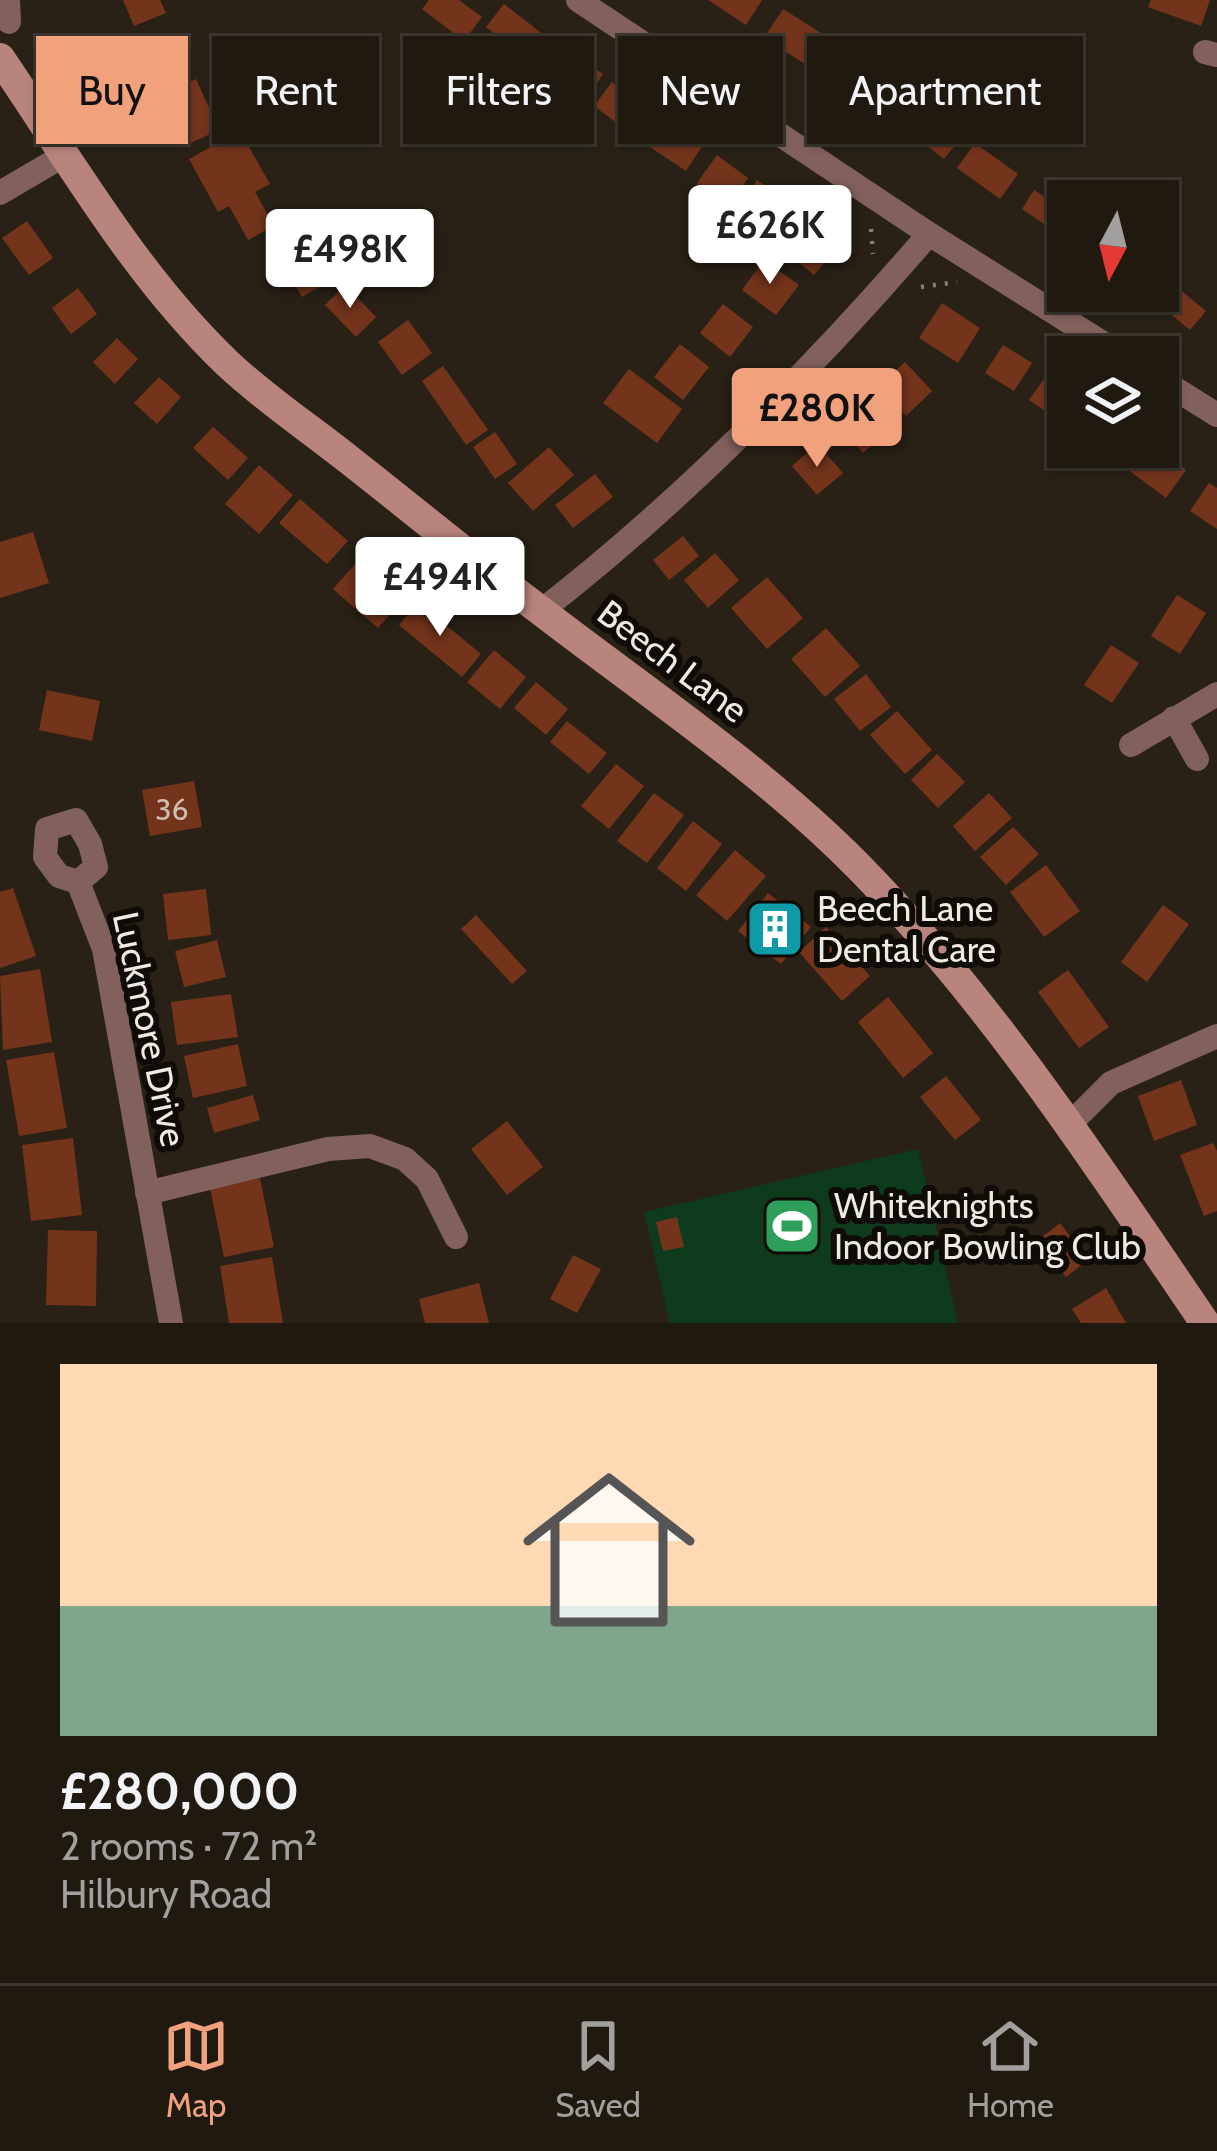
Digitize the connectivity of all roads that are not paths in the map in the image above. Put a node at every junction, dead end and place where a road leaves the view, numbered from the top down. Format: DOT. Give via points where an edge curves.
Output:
graph roads {
  1 [pos="578,0"];
  2 [pos="0,58"];
  3 [pos="63,156"];
  4 [pos="0,193"];
  5 [pos="929,234"];
  6 [pos="1092,336"];
  7 [pos="1179,391"];
  8 [pos="1217,415"];
  9 [pos="541,611"];
  10 [pos="1217,694"];
  11 [pos="1174,718"];
  12 [pos="1131,746"];
  13 [pos="1197,759"];
  14 [pos="78,882"];
  15 [pos="1217,1036"];
  16 [pos="1070,1124"];
  17 [pos="147,1193"];
  18 [pos="456,1237"];
  19 [pos="170,1323"];
  20 [pos="1204,1323"];
  1 -- 5 [label="street"];
  2 -- 3 [label="street, Beech Lane"];
  3 -- 4 [label="street"];
  3 -- 9 [label="street, Beech Lane" via="152,278 228,364"];
  5 -- 6 [label="street"];
  5 -- 9 [label="street" via="850,327"];
  7 -- 8 [label="street"];
  9 -- 16 [label="street, Beech Lane" via="723,745 858,866"];
  10 -- 11 [label="street"];
  11 -- 12 [label="street"];
  11 -- 13 [label="street"];
  14 -- 17 [label="street, Luckmore Drive" via="104,949"];
  15 -- 16 [label="street" via="1111,1084"];
  16 -- 20 [label="street, Beech Lane"];
  17 -- 18 [label="street, Luckmore Drive" via="370,1146 405,1159 427,1179"];
  17 -- 19 [label="street, Luckmore Drive"];
}
